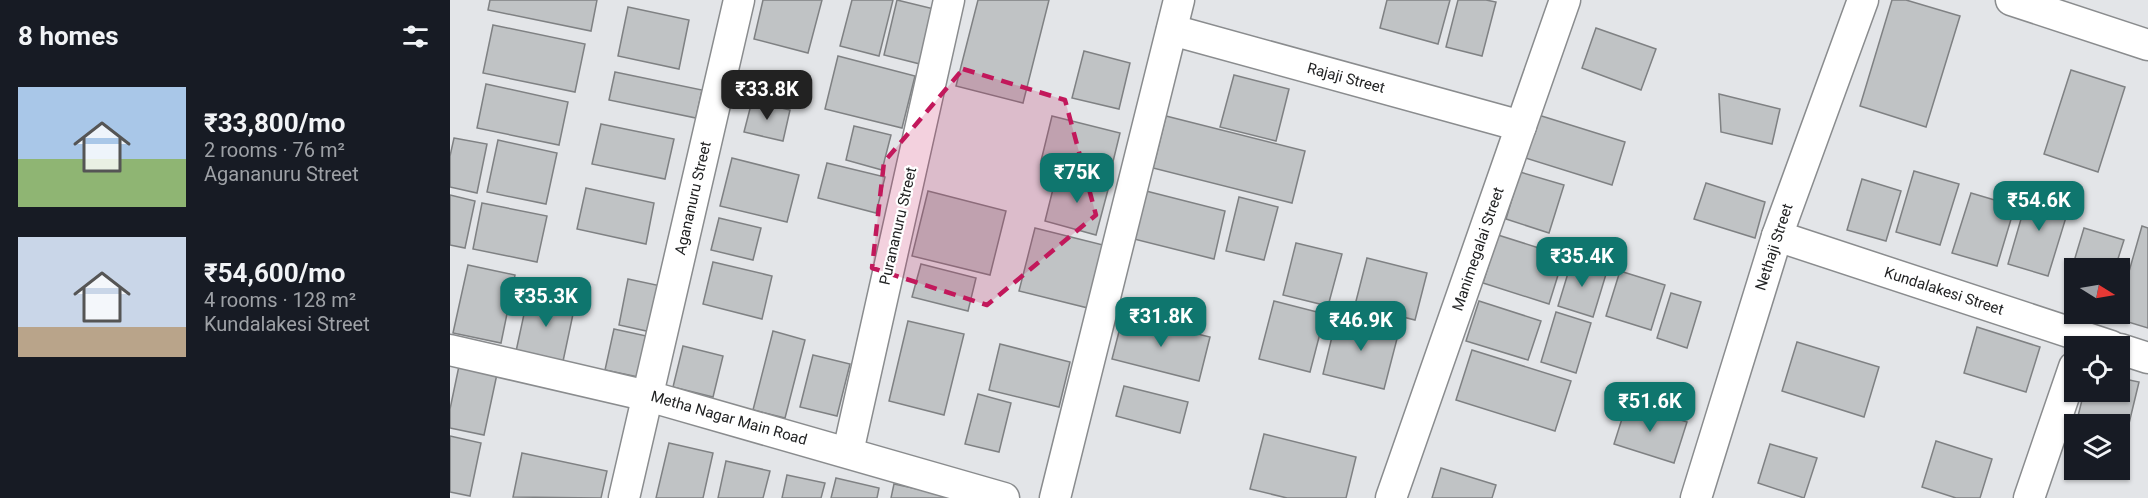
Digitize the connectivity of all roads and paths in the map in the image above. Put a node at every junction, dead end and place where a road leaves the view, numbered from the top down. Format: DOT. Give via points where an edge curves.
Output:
graph roads {
  1 [pos="739,0"];
  2 [pos="949,0"];
  3 [pos="1179,0"];
  4 [pos="1565,0"];
  5 [pos="1863,0"];
  6 [pos="2011,0"];
  7 [pos="1172,30"];
  8 [pos="2148,45"];
  9 [pos="1521,126"];
  10 [pos="1777,236"];
  11 [pos="2069,336"];
  12 [pos="450,350"];
  13 [pos="2130,352"];
  14 [pos="2148,358"];
  15 [pos="648,396"];
  16 [pos="2064,396"];
  17 [pos="848,452"];
  18 [pos="624,498"];
  19 [pos="1004,498"];
  20 [pos="1055,498"];
  21 [pos="1391,498"];
  22 [pos="1696,498"];
  23 [pos="2029,498"];
  1 -- 15 [label="street, Agananuru Street"];
  2 -- 17 [label="street, Purananuru Street"];
  3 -- 7 [label="street"];
  4 -- 9 [label="street, Manimegalai Street"];
  5 -- 10 [label="street, Nethaji Street"];
  6 -- 8 [label="street"];
  7 -- 9 [label="street, Rajaji Street"];
  7 -- 20 [label="street"];
  9 -- 21 [label="street, Manimegalai Street"];
  10 -- 11 [label="street, Kundalakesi Street"];
  10 -- 22 [label="street, Nethaji Street"];
  12 -- 15 [label="street, Metha Nagar Main Road"];
  13 -- 14 [label="street"];
  15 -- 17 [label="street, Metha Nagar Main Road"];
  15 -- 18 [label="street, Agananuru Street"];
  16 -- 23 [label="street"];
  17 -- 19 [label="street, Metha Nagar Main Road"];
}
